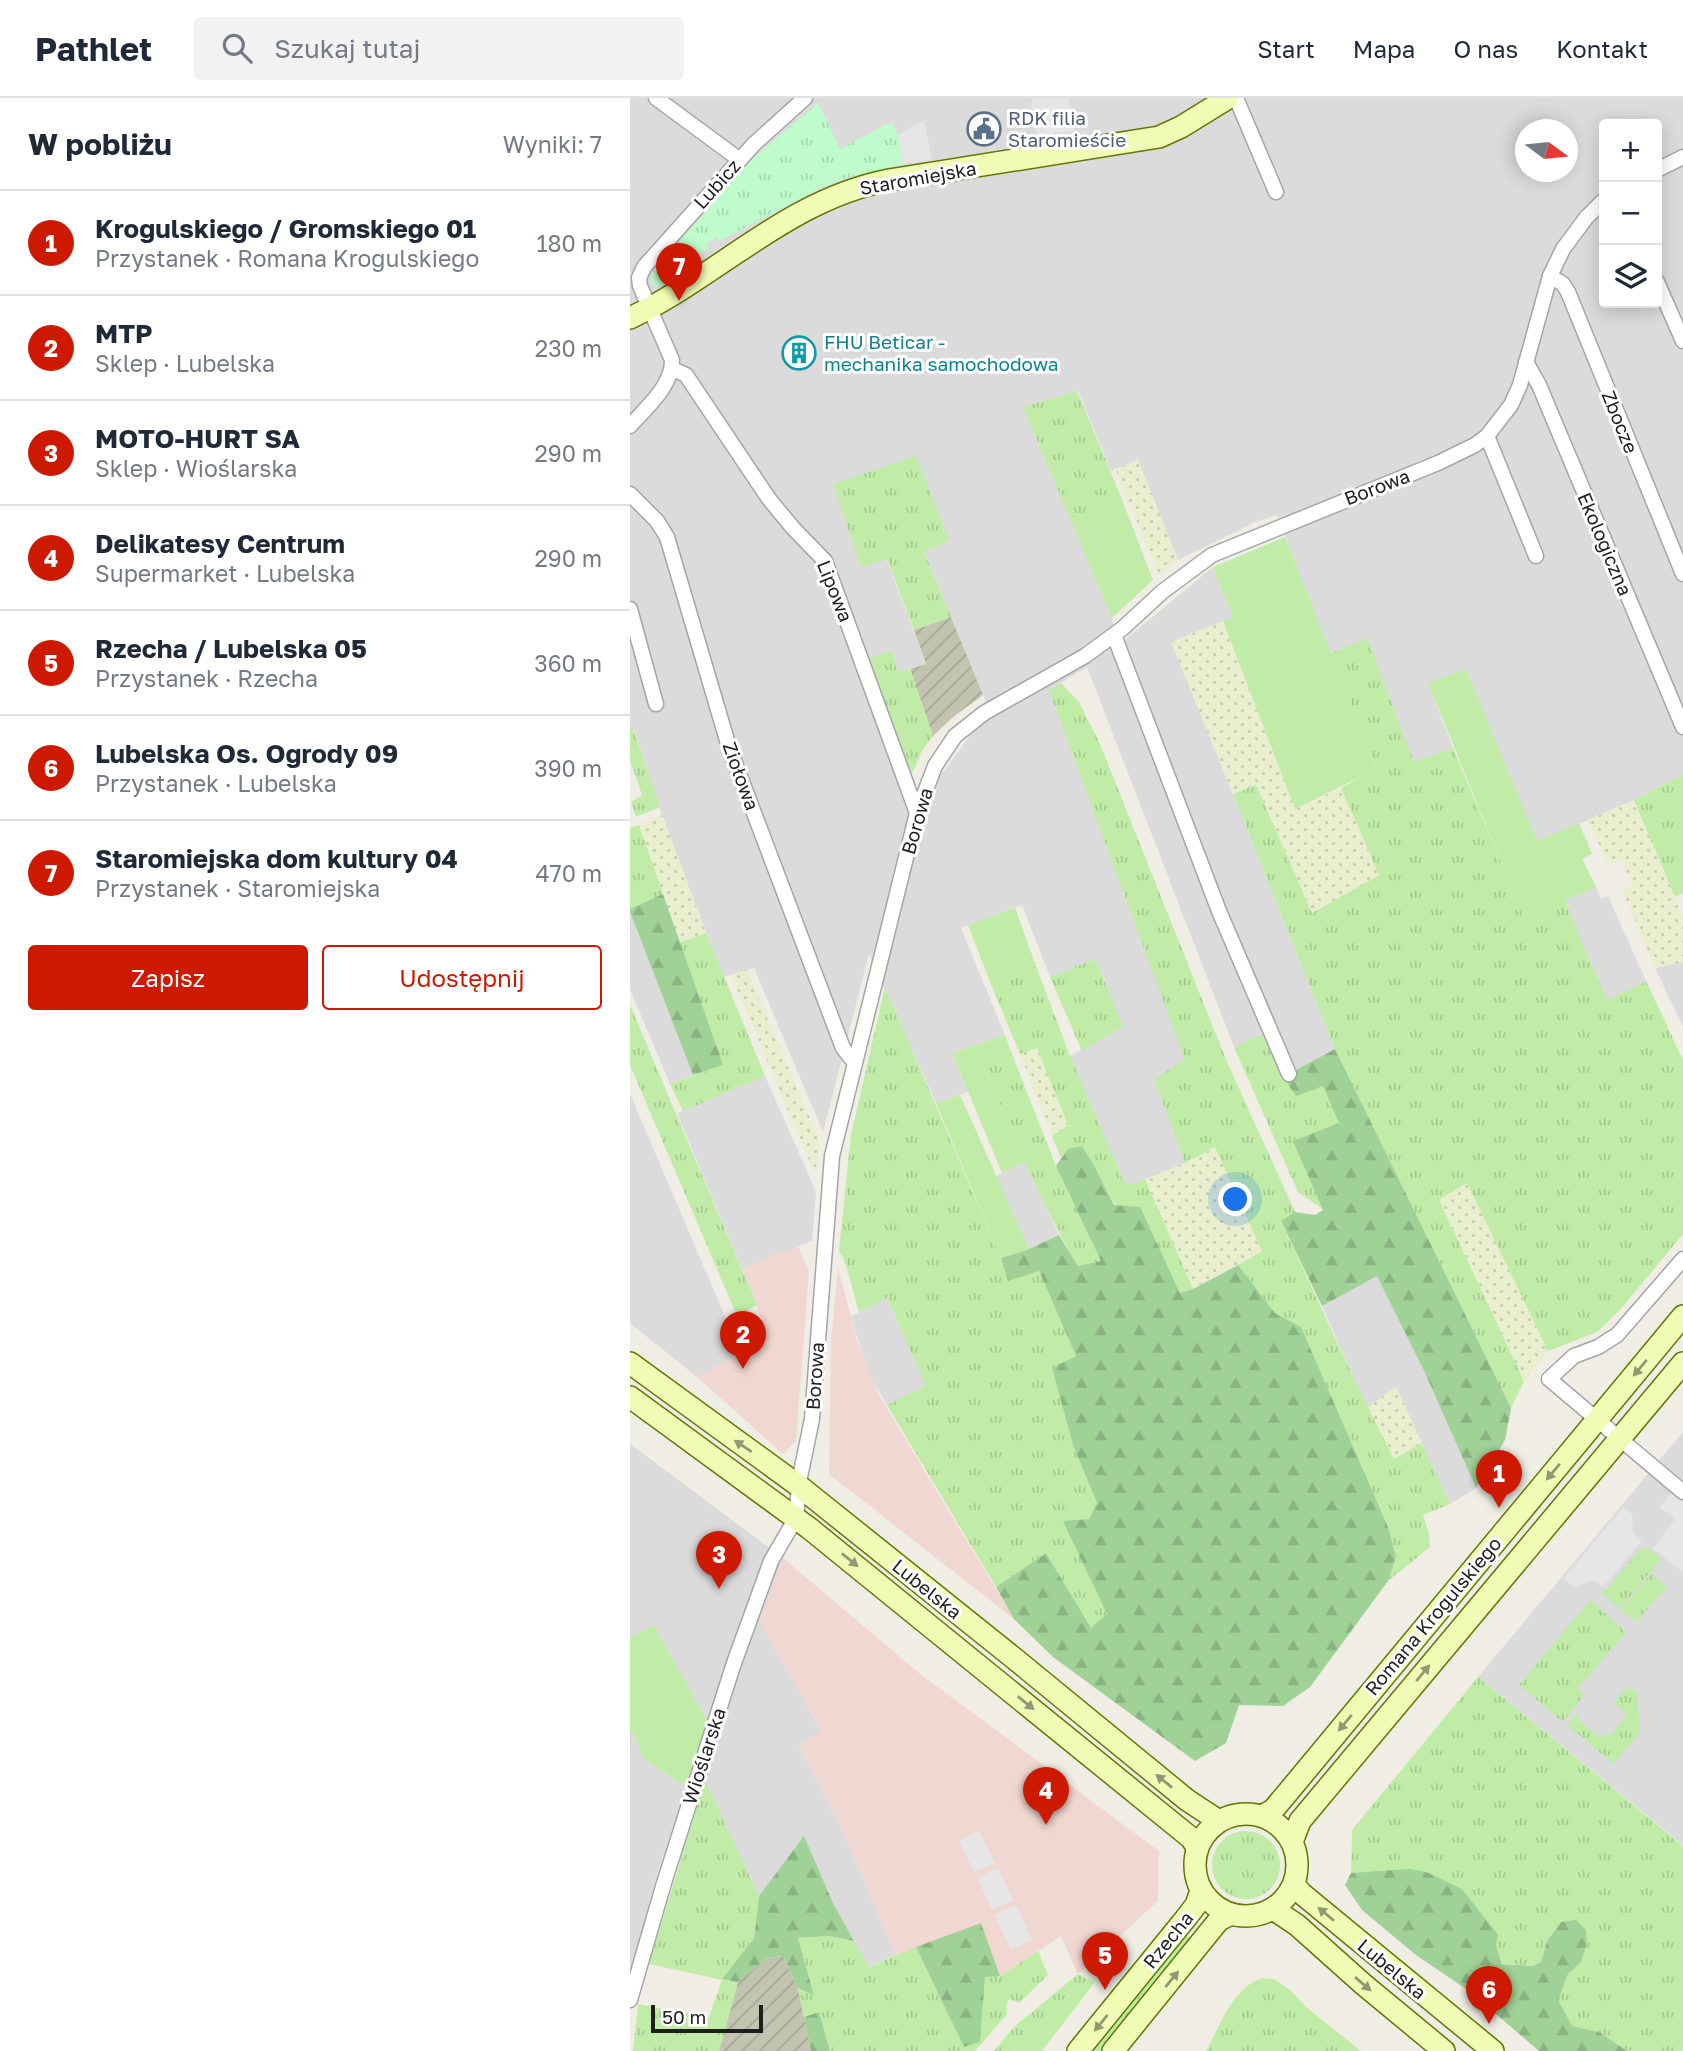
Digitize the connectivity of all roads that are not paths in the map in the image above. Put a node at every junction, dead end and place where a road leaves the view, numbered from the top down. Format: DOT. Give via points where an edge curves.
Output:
graph roads {
  1 [pos="656,98"];
  2 [pos="805,98"];
  3 [pos="1228,98"];
  4 [pos="1236,98"];
  5 [pos="1683,157"];
  6 [pos="740,160"];
  7 [pos="1662,168"];
  8 [pos="1276,192"];
  9 [pos="1599,206"];
  10 [pos="1550,276"];
  11 [pos="634,279"];
  12 [pos="1662,293"];
  13 [pos="640,314"];
  14 [pos="1683,341"];
  15 [pos="1526,362"];
  16 [pos="673,369"];
  17 [pos="630,426"];
  18 [pos="1488,436"];
  19 [pos="630,494"];
  20 [pos="1536,556"];
  21 [pos="1683,575"];
  22 [pos="630,609"];
  23 [pos="1114,635"];
  24 [pos="656,704"];
  25 [pos="1683,727"];
  26 [pos="917,813"];
  27 [pos="854,1062"];
  28 [pos="1289,1074"];
  29 [pos="1683,1259"];
  30 [pos="1683,1316"];
  31 [pos="630,1363"];
  32 [pos="1683,1363"];
  33 [pos="630,1397"];
  34 [pos="1596,1420"];
  35 [pos="1619,1439"];
  36 [pos="799,1486"];
  37 [pos="1683,1492"];
  38 [pos="796,1518"];
  39 [pos="1262,1816"];
  40 [pos="1219,1821"];
  41 [pos="1292,1842"];
  42 [pos="1198,1847"];
  43 [pos="1294,1884"];
  44 [pos="1201,1891"];
  45 [pos="1273,1909"];
  46 [pos="1231,1914"];
  47 [pos="630,2000"];
  48 [pos="1078,2051"];
  49 [pos="1113,2051"];
  50 [pos="1444,2051"];
  51 [pos="1493,2051"];
  1 -- 6 [label="street"];
  2 -- 6 [label="street, Lubicz"];
  3 -- 13 [label="main road, Staromiejska" via="1158,137 845,191 788,218"];
  4 -- 8 [label="street"];
  5 -- 7 [label="street"];
  6 -- 11 [label="street, Lubicz"];
  9 -- 10 [label="street, Borowa" via="1563,250"];
  10 -- 15 [label="street, Borowa"];
  10 -- 21 [label="street, Zbocze" via="1568,292"];
  11 -- 13 [label="street, Lubicz"];
  12 -- 14 [label="street"];
  13 -- 16 [label="street, Lubicz" via="672,360"];
  15 -- 18 [label="street, Borowa" via="1511,405"];
  15 -- 25 [label="street, Ekologiczna"];
  16 -- 17 [label="street"];
  16 -- 26 [label="street, Lipowa" via="686,375 781,515 825,561"];
  18 -- 20 [label="street"];
  18 -- 23 [label="street, Borowa" via="1438,463 1212,555"];
  19 -- 27 [label="street, Ziołowa" via="667,537 729,747 843,1048"];
  22 -- 24 [label="street"];
  23 -- 26 [label="street, Borowa" via="984,713 955,736 935,766"];
  23 -- 28 [label="street" via="1219,911"];
  26 -- 27 [label="street, Borowa"];
  27 -- 36 [label="street, Borowa" via="832,1156 812,1419"];
  29 -- 34 [label="street" via="1617,1335 1598,1348 1573,1356 1549,1379"];
  30 -- 34 [label="main road, Romana Krogulskiego, one-way"];
  36 -- 31 [label="main road, Lubelska, one-way"];
  32 -- 35 [label="main road, Romana Krogulskiego"];
  33 -- 38 [label="main road, Lubelska"];
  34 -- 35 [label="street"];
  34 -- 39 [label="main road, Romana Krogulskiego, one-way" via="1273,1810"];
  35 -- 37 [label="street"];
  41 -- 35 [label="main road, Romana Krogulskiego, one-way" via="1300,1821"];
  36 -- 38 [label="street, Borowa"];
  40 -- 36 [label="main road, Lubelska, one-way" via="1187,1800"];
  38 -- 42 [label="main road, Lubelska, one-way"];
  38 -- 47 [label="street, Wioślarska" via="771,1561 733,1666"];
  39 -- 40 [label="main road" via="1239,1814"];
  39 -- 41 [label="main road" via="1278,1825"];
  40 -- 42 [label="main road"];
  41 -- 43 [label="main road" via="1297,1866"];
  42 -- 44 [label="main road" via="1195,1874"];
  43 -- 45 [label="main road"];
  51 -- 43 [label="main road, Lubelska, one-way"];
  44 -- 46 [label="main road" via="1213,1905"];
  44 -- 48 [label="main road, Rzecha, one-way" via="1191,1911"];
  45 -- 46 [label="main road" via="1249,1917"];
  45 -- 50 [label="main road, Lubelska, one-way"];
  49 -- 46 [label="main road, Rzecha, one-way" via="1219,1920"];
}
